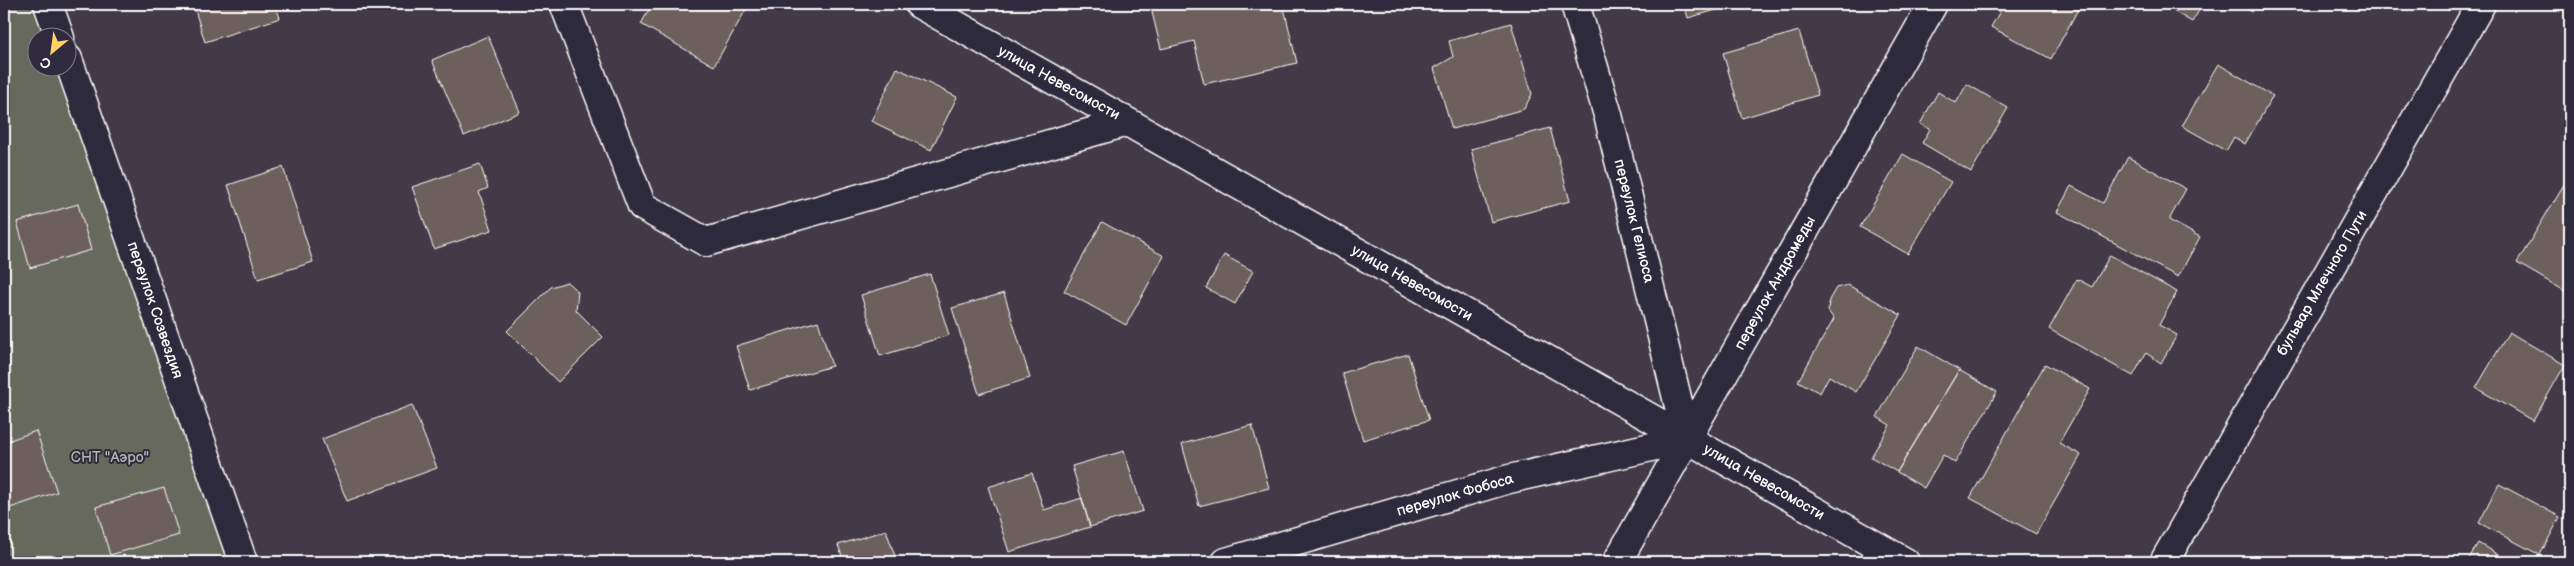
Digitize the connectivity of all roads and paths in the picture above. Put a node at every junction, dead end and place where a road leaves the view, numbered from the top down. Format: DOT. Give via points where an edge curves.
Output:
graph roads {
  1 [pos="48,4"];
  2 [pos="564,4"];
  3 [pos="919,4"];
  4 [pos="1575,4"];
  5 [pos="1933,4"];
  6 [pos="2481,4"];
  7 [pos="56,28"];
  8 [pos="75,78"];
  9 [pos="1127,122"];
  10 [pos="1688,439"];
  11 [pos="243,562"];
  12 [pos="1226,562"];
  13 [pos="1617,562"];
  14 [pos="1905,562"];
  15 [pos="2164,562"];
  1 -- 7 [label="street"];
  2 -- 9 [label="street" via="642,206 706,242"];
  3 -- 9 [label="street, улица Невесомости"];
  4 -- 10 [label="street, переулок Гелиоса" via="1608,115"];
  5 -- 10 [label="street, переулок Андромеды"];
  6 -- 15 [label="street, бульвар Млечного Пути"];
  8 -- 11 [label="street, переулок Созвездия"];
  9 -- 10 [label="street, улица Невесомости"];
  10 -- 12 [label="street, переулок Фобоса" via="1509,479"];
  10 -- 13 [label="street, переулок Андромеды"];
  10 -- 14 [label="street, улица Невесомости"];
}
